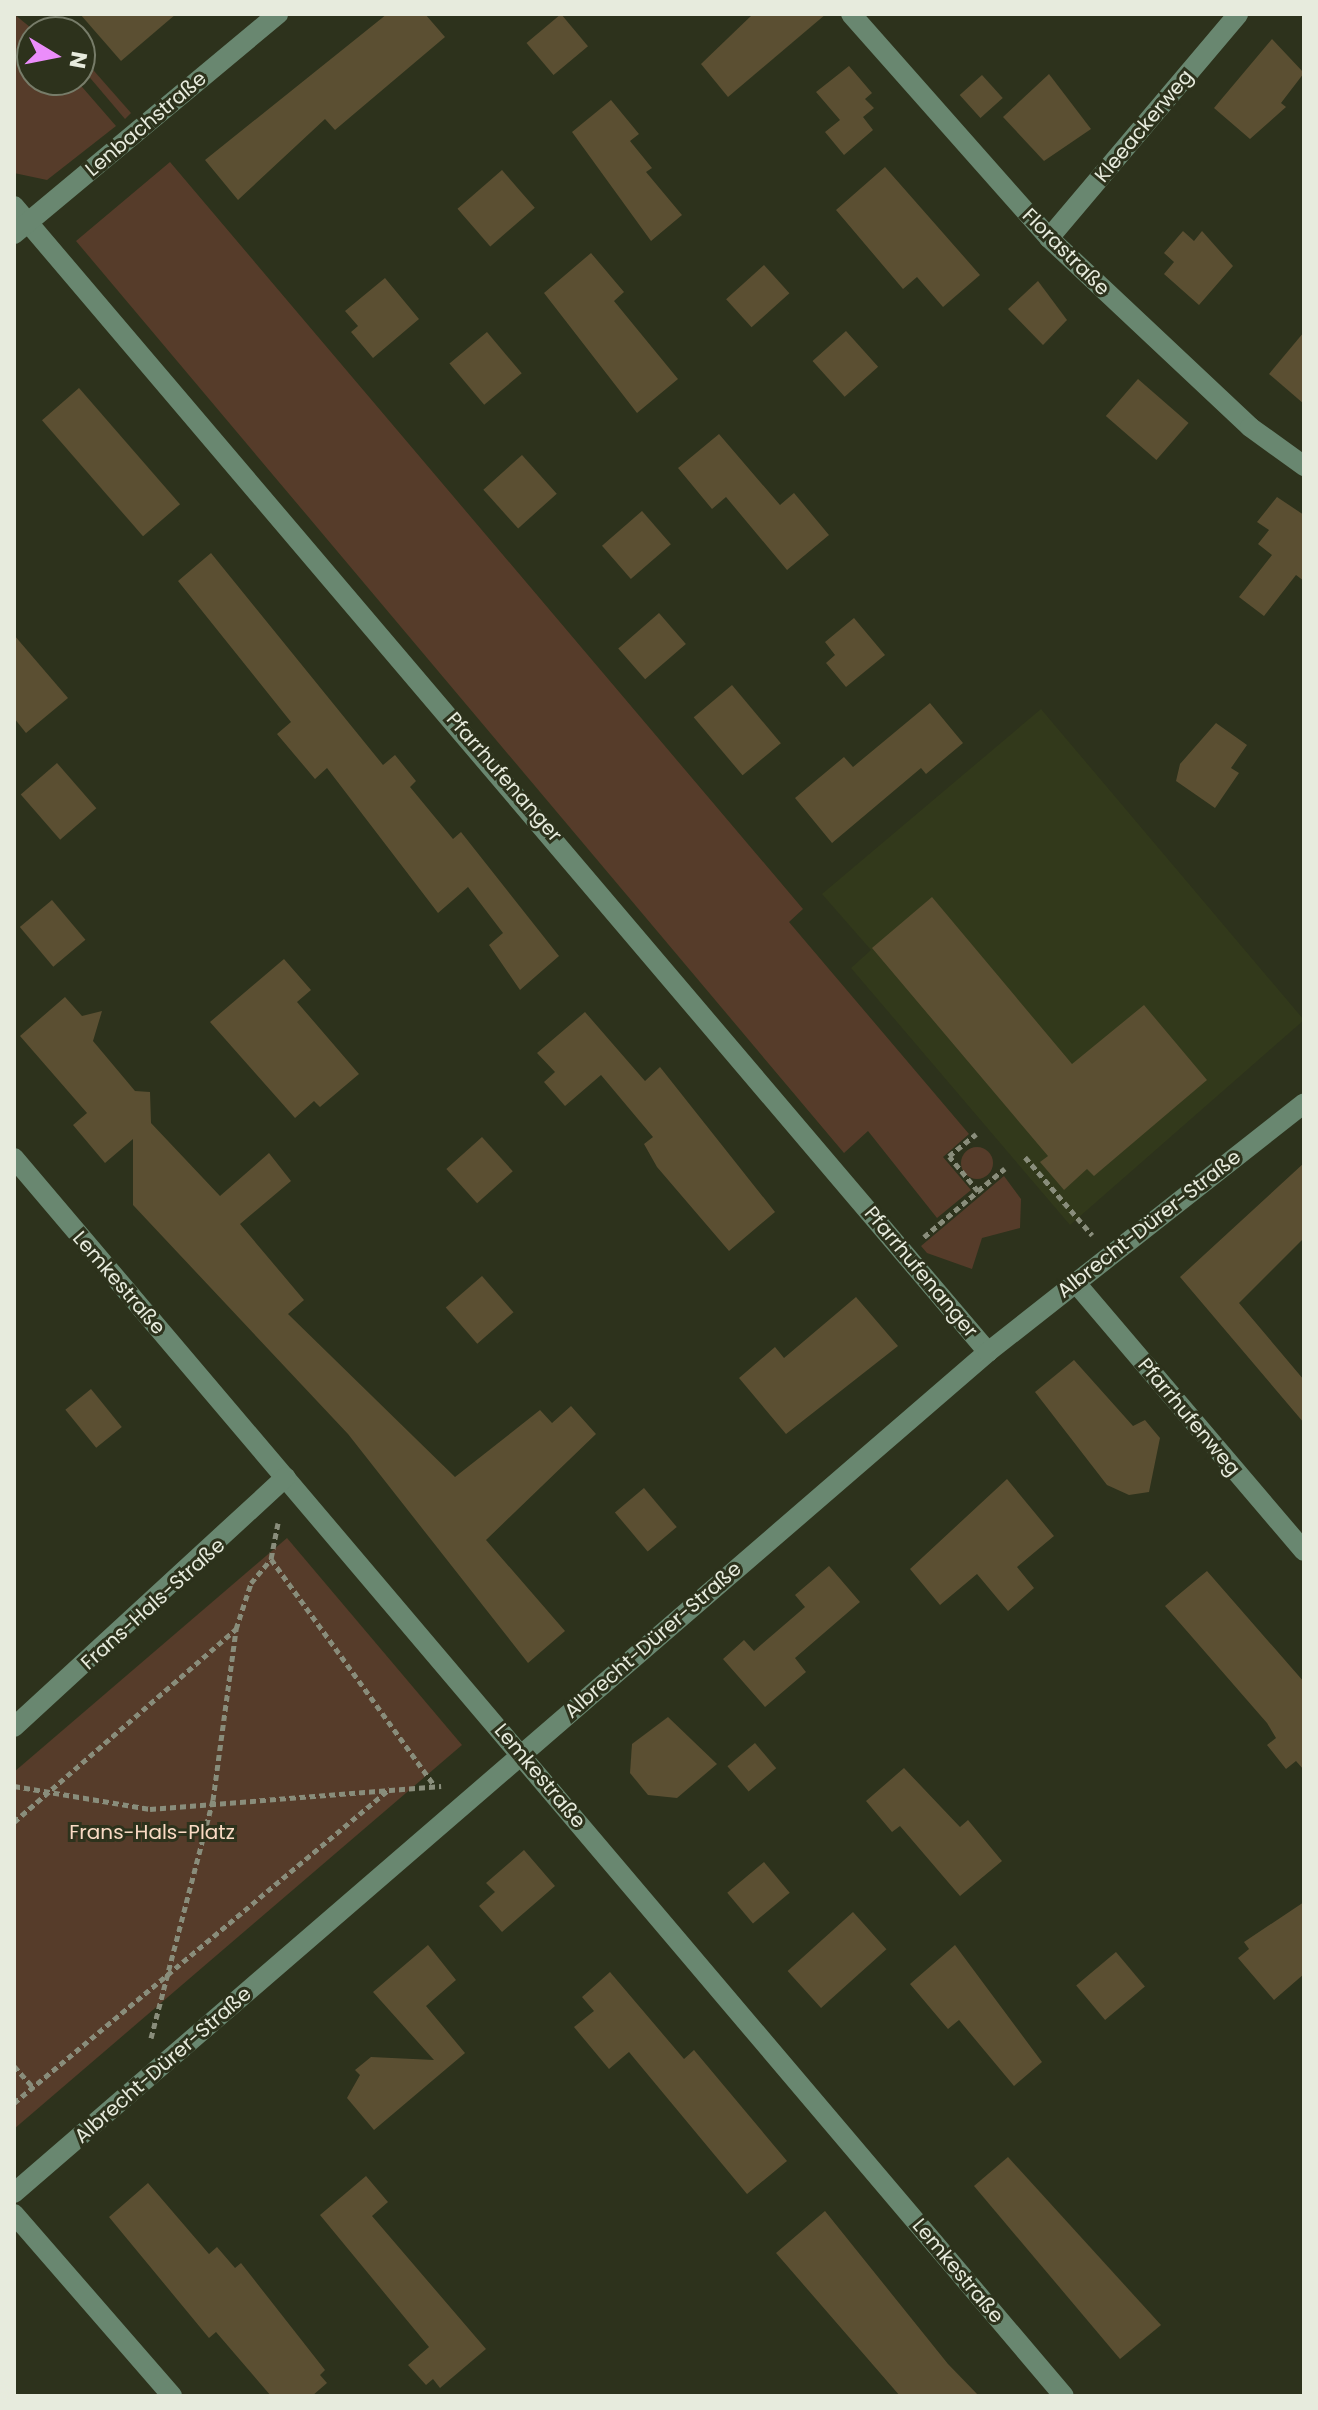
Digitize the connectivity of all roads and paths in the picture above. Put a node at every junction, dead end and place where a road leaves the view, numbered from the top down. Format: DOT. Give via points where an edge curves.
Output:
graph roads {
  1 [pos="278,14"];
  2 [pos="851,14"];
  3 [pos="1238,14"];
  4 [pos="14,206"];
  5 [pos="21,228"];
  6 [pos="1049,238"];
  7 [pos="1304,466"];
  8 [pos="1304,1103"];
  9 [pos="976,1134"];
  10 [pos="1025,1157"];
  11 [pos="14,1158"];
  12 [pos="1005,1168"];
  13 [pos="978,1191"];
  14 [pos="905,1253"];
  15 [pos="1109,1254"];
  16 [pos="1075,1282"];
  17 [pos="988,1352"];
  18 [pos="286,1477"];
  19 [pos="1304,1551"];
  20 [pos="271,1559"];
  21 [pos="236,1629"];
  22 [pos="14,1727"];
  23 [pos="521,1753"];
  24 [pos="434,1785"];
  25 [pos="14,1786"];
  26 [pos="390,1789"];
  27 [pos="478,1791"];
  28 [pos="41,1795"];
  29 [pos="213,1800"];
  30 [pos="14,1822"];
  31 [pos="171,1968"];
  32 [pos="149,2043"];
  33 [pos="14,2066"];
  34 [pos="32,2086"];
  35 [pos="14,2103"];
  36 [pos="14,2193"];
  37 [pos="14,2214"];
  38 [pos="172,2396"];
  39 [pos="1064,2396"];
  1 -- 5 [label="street, Lenbachstraße"];
  2 -- 6 [label="street, Florastraße"];
  3 -- 6 [label="street, Kleeackerweg"];
  4 -- 5 [label="street, Pfarrhufenanger"];
  5 -- 14 [label="street, Pfarrhufenanger"];
  6 -- 7 [label="street, Florastraße" via="1250,427"];
  8 -- 15 [label="street, Albrecht-Dürer-Straße"];
  9 -- 13 [label="path" via="949,1156"];
  10 -- 15 [label="path"];
  11 -- 18 [label="street, Lemkestraße"];
  12 -- 13 [label="path"];
  13 -- 14 [label="path"];
  14 -- 17 [label="street, Pfarrhufenanger"];
  15 -- 16 [label="street, Albrecht-Dürer-Straße"];
  16 -- 17 [label="street, Albrecht-Dürer-Straße"];
  16 -- 19 [label="street, Pfarrhufenweg"];
  17 -- 23 [label="street, Albrecht-Dürer-Straße"];
  18 -- 20 [label="path"];
  18 -- 22 [label="street, Frans-Hals-Straße"];
  18 -- 23 [label="street, Lemkestraße"];
  20 -- 21 [label="path" via="251,1583"];
  20 -- 24 [label="path"];
  21 -- 28 [label="path"];
  21 -- 29 [label="path"];
  23 -- 27 [label="street, Albrecht-Dürer-Straße"];
  23 -- 39 [label="street, Lemkestraße"];
  24 -- 26 [label="path"];
  24 -- 27 [label="path"];
  25 -- 28 [label="path"];
  26 -- 29 [label="path"];
  26 -- 31 [label="path"];
  27 -- 36 [label="street, Albrecht-Dürer-Straße"];
  28 -- 29 [label="path" via="150,1809"];
  28 -- 30 [label="path"];
  29 -- 31 [label="path"];
  31 -- 32 [label="path"];
  31 -- 34 [label="path"];
  33 -- 34 [label="path"];
  34 -- 35 [label="path"];
  37 -- 38 [label="street"];
}
